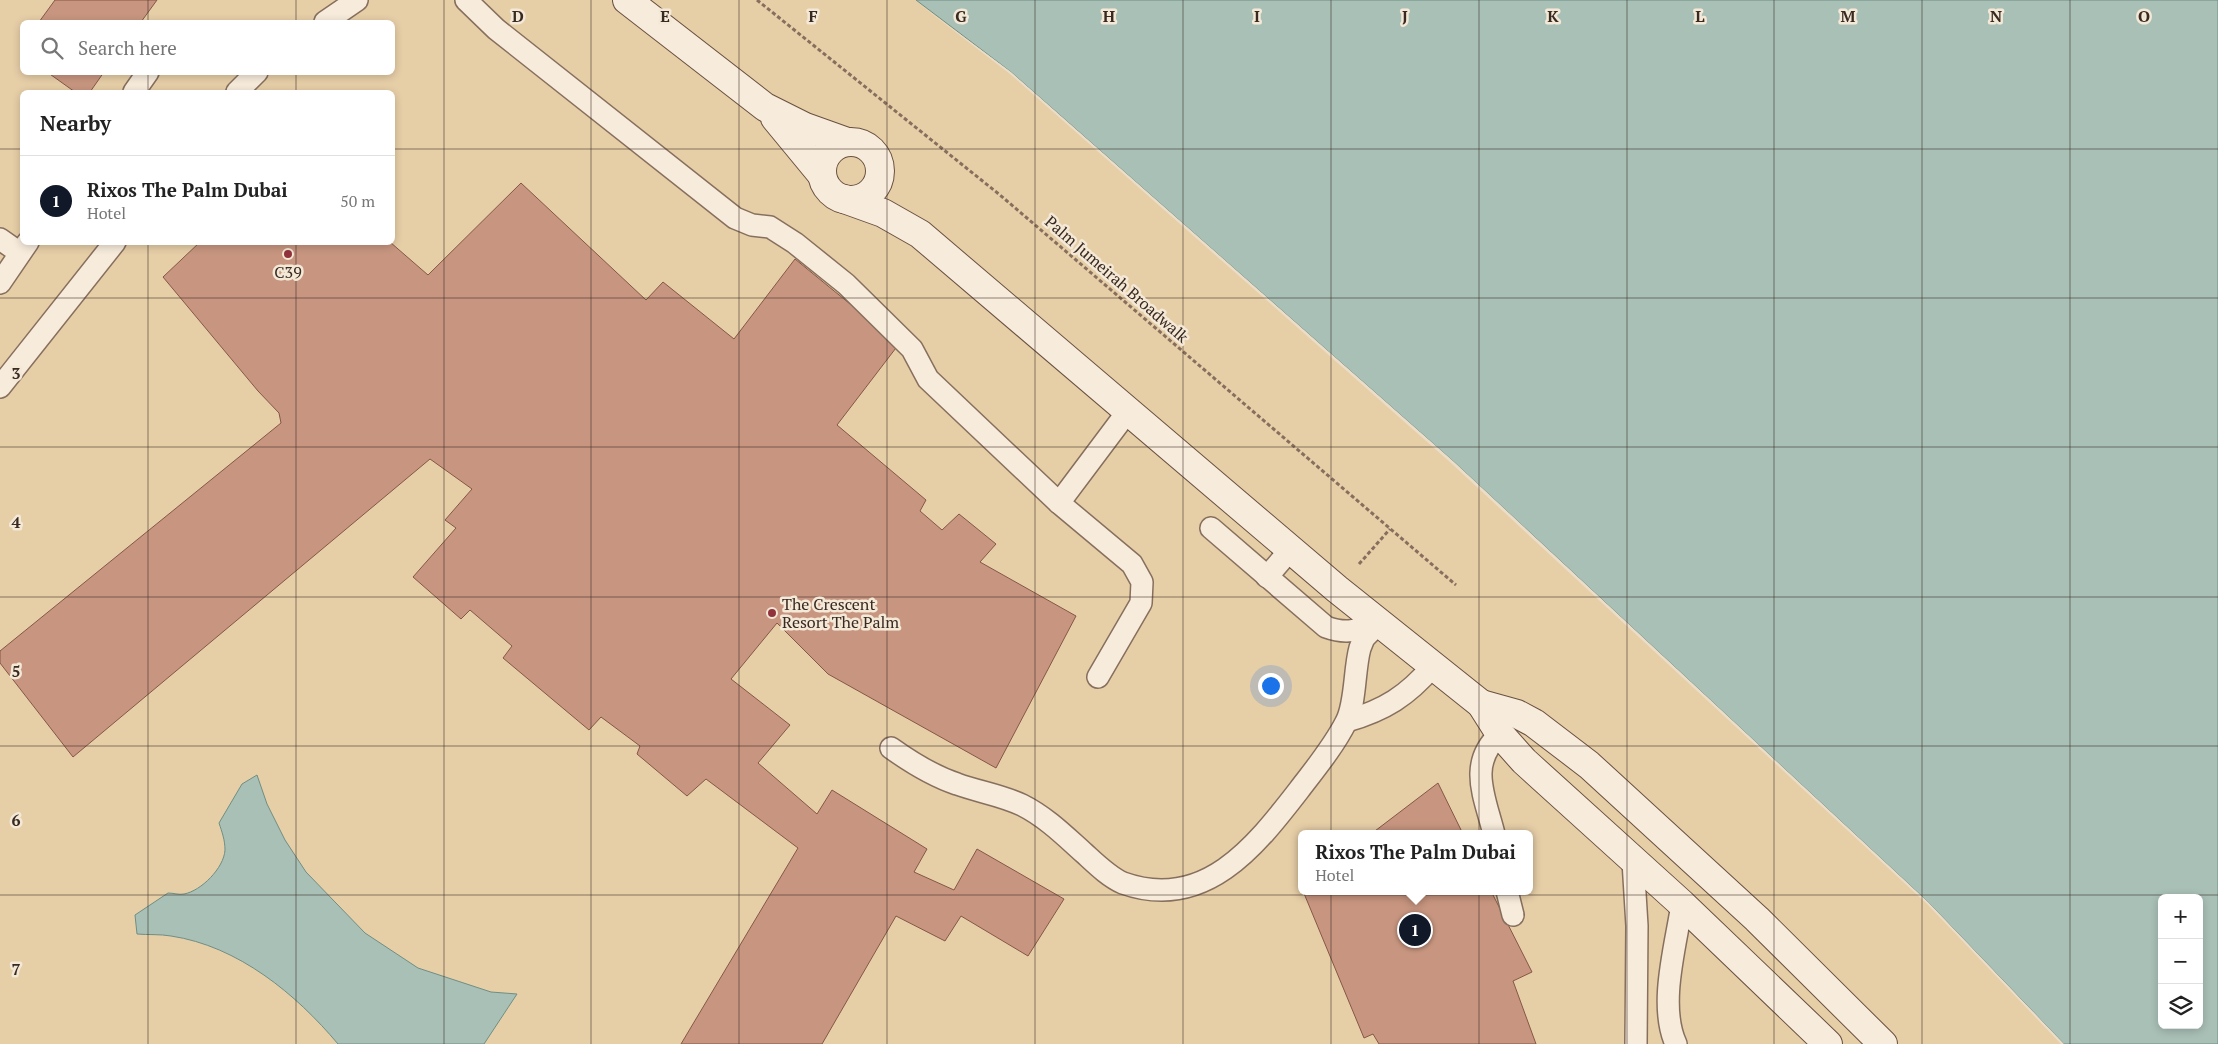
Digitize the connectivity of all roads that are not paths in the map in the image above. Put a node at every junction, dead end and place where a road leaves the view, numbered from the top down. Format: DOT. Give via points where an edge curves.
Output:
graph roads {
  1 [pos="357,0"];
  2 [pos="466,0"];
  3 [pos="626,0"];
  4 [pos="328,20"];
  5 [pos="146,75"];
  6 [pos="254,75"];
  7 [pos="135,90"];
  8 [pos="239,90"];
  9 [pos="765,107"];
  10 [pos="847,142"];
  11 [pos="880,167"];
  12 [pos="822,175"];
  13 [pos="844,199"];
  14 [pos="920,234"];
  15 [pos="0,239"];
  16 [pos="114,245"];
  17 [pos="24,248"];
  18 [pos="0,283"];
  19 [pos="0,387"];
  20 [pos="1128,412"];
  21 [pos="1059,503"];
  22 [pos="1211,528"];
  23 [pos="1291,549"];
  24 [pos="1267,577"];
  25 [pos="1377,621"];
  26 [pos="1433,666"];
  27 [pos="1098,677"];
  28 [pos="1482,704"];
  29 [pos="1347,721"];
  30 [pos="1500,734"];
  31 [pos="891,748"];
  32 [pos="1493,830"];
  33 [pos="1634,861"];
  34 [pos="1508,895"];
  35 [pos="1682,904"];
  36 [pos="1513,915"];
  37 [pos="1874,1035"];
  38 [pos="1636,1044"];
  39 [pos="1676,1044"];
  40 [pos="1828,1044"];
  41 [pos="1846,1044"];
  1 -- 4 [label="lane"];
  2 -- 21 [label="lane" via="496,29 735,218 752,225 770,227 846,284 912,349 928,379"];
  3 -- 9 [label="main road"];
  5 -- 7 [label="lane"];
  6 -- 8 [label="lane"];
  9 -- 10 [label="main road" via="805,127"];
  9 -- 12 [label="main road"];
  10 -- 11 [label="main road" via="865,145 877,158"];
  10 -- 12 [label="main road" via="838,144 825,157"];
  11 -- 13 [label="main road" via="880,176 870,192 862,198"];
  11 -- 14 [label="main road"];
  12 -- 13 [label="main road" via="829,190"];
  13 -- 14 [label="main road" via="883,213"];
  14 -- 20 [label="main road"];
  15 -- 17 [label="lane"];
  16 -- 19 [label="lane"];
  17 -- 18 [label="lane"];
  20 -- 21 [label="lane"];
  20 -- 23 [label="main road"];
  21 -- 27 [label="lane" via="1132,564 1142,582 1139,608"];
  22 -- 24 [label="lane"];
  23 -- 24 [label="lane"];
  23 -- 25 [label="main road"];
  24 -- 25 [label="lane" via="1326,627 1352,631"];
  25 -- 26 [label="main road"];
  25 -- 29 [label="lane" via="1360,648"];
  26 -- 28 [label="main road"];
  26 -- 29 [label="lane" via="1416,686 1395,702 1372,714"];
  28 -- 30 [label="main road"];
  28 -- 37 [label="main road" via="1517,714 1534,723 1589,765 1729,893"];
  29 -- 31 [label="lane" via="1284,809 1230,867 1211,879 1167,890 1122,882 1103,870 1056,828 1021,805 934,775"];
  30 -- 32 [label="lane" via="1484,752 1480,774"];
  30 -- 33 [label="main road" via="1524,761"];
  33 -- 35 [label="main road"];
  33 -- 38 [label="lane"];
  34 -- 36 [label="lane"];
  35 -- 39 [label="lane" via="1668,1009"];
  35 -- 40 [label="main road"];
  37 -- 41 [label="main road"];
}
